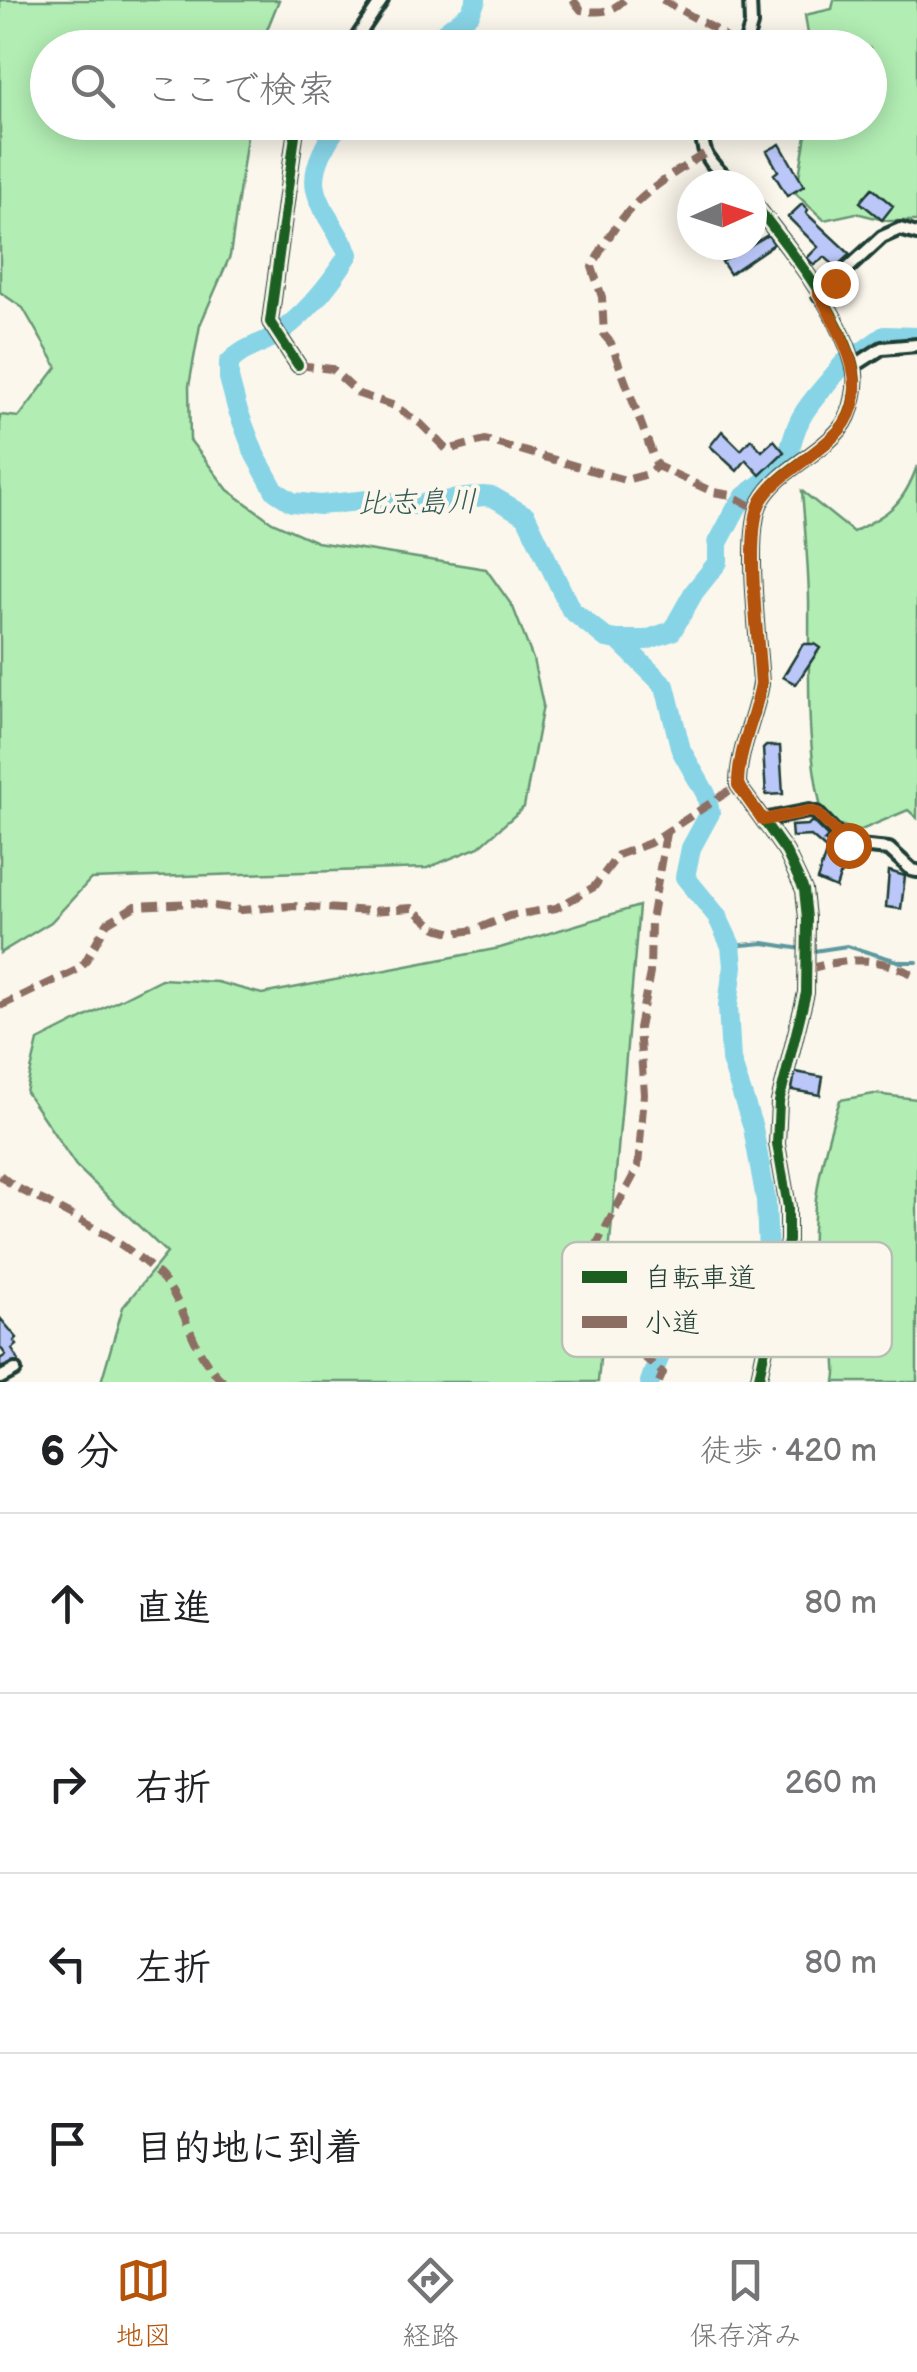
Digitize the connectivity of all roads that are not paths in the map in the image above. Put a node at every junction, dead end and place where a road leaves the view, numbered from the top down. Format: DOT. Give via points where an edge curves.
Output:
graph roads {
  1 [pos="382,0"];
  2 [pos="750,0"];
  3 [pos="362,30"];
  4 [pos="750,30"];
  5 [pos="294,140"];
  6 [pos="703,140"];
  7 [pos="719,170"];
  8 [pos="767,220"];
  9 [pos="917,234"];
  10 [pos="819,294"];
  11 [pos="917,345"];
  12 [pos="298,364"];
  13 [pos="854,366"];
  14 [pos="763,820"];
  15 [pos="917,871"];
  16 [pos="788,1242"];
  17 [pos="763,1357"];
  18 [pos="15,1370"];
  19 [pos="0,1378"];
  20 [pos="758,1382"];
  1 -- 3 [label="street"];
  2 -- 4 [label="street"];
  5 -- 12 [label="street" via="270,322"];
  6 -- 7 [label="street" via="704,154"];
  8 -- 10 [label="street"];
  9 -- 10 [label="street" via="900,229 882,236"];
  10 -- 13 [label="street"];
  11 -- 13 [label="street" via="882,348"];
  13 -- 14 [label="street" via="848,418 758,510 761,684 738,785"];
  14 -- 15 [label="street" via="817,813 848,845 889,850"];
  14 -- 16 [label="street" via="804,890 806,993 779,1102 777,1144"];
  17 -- 20 [label="street"];
  18 -- 19 [label="street"];
}
